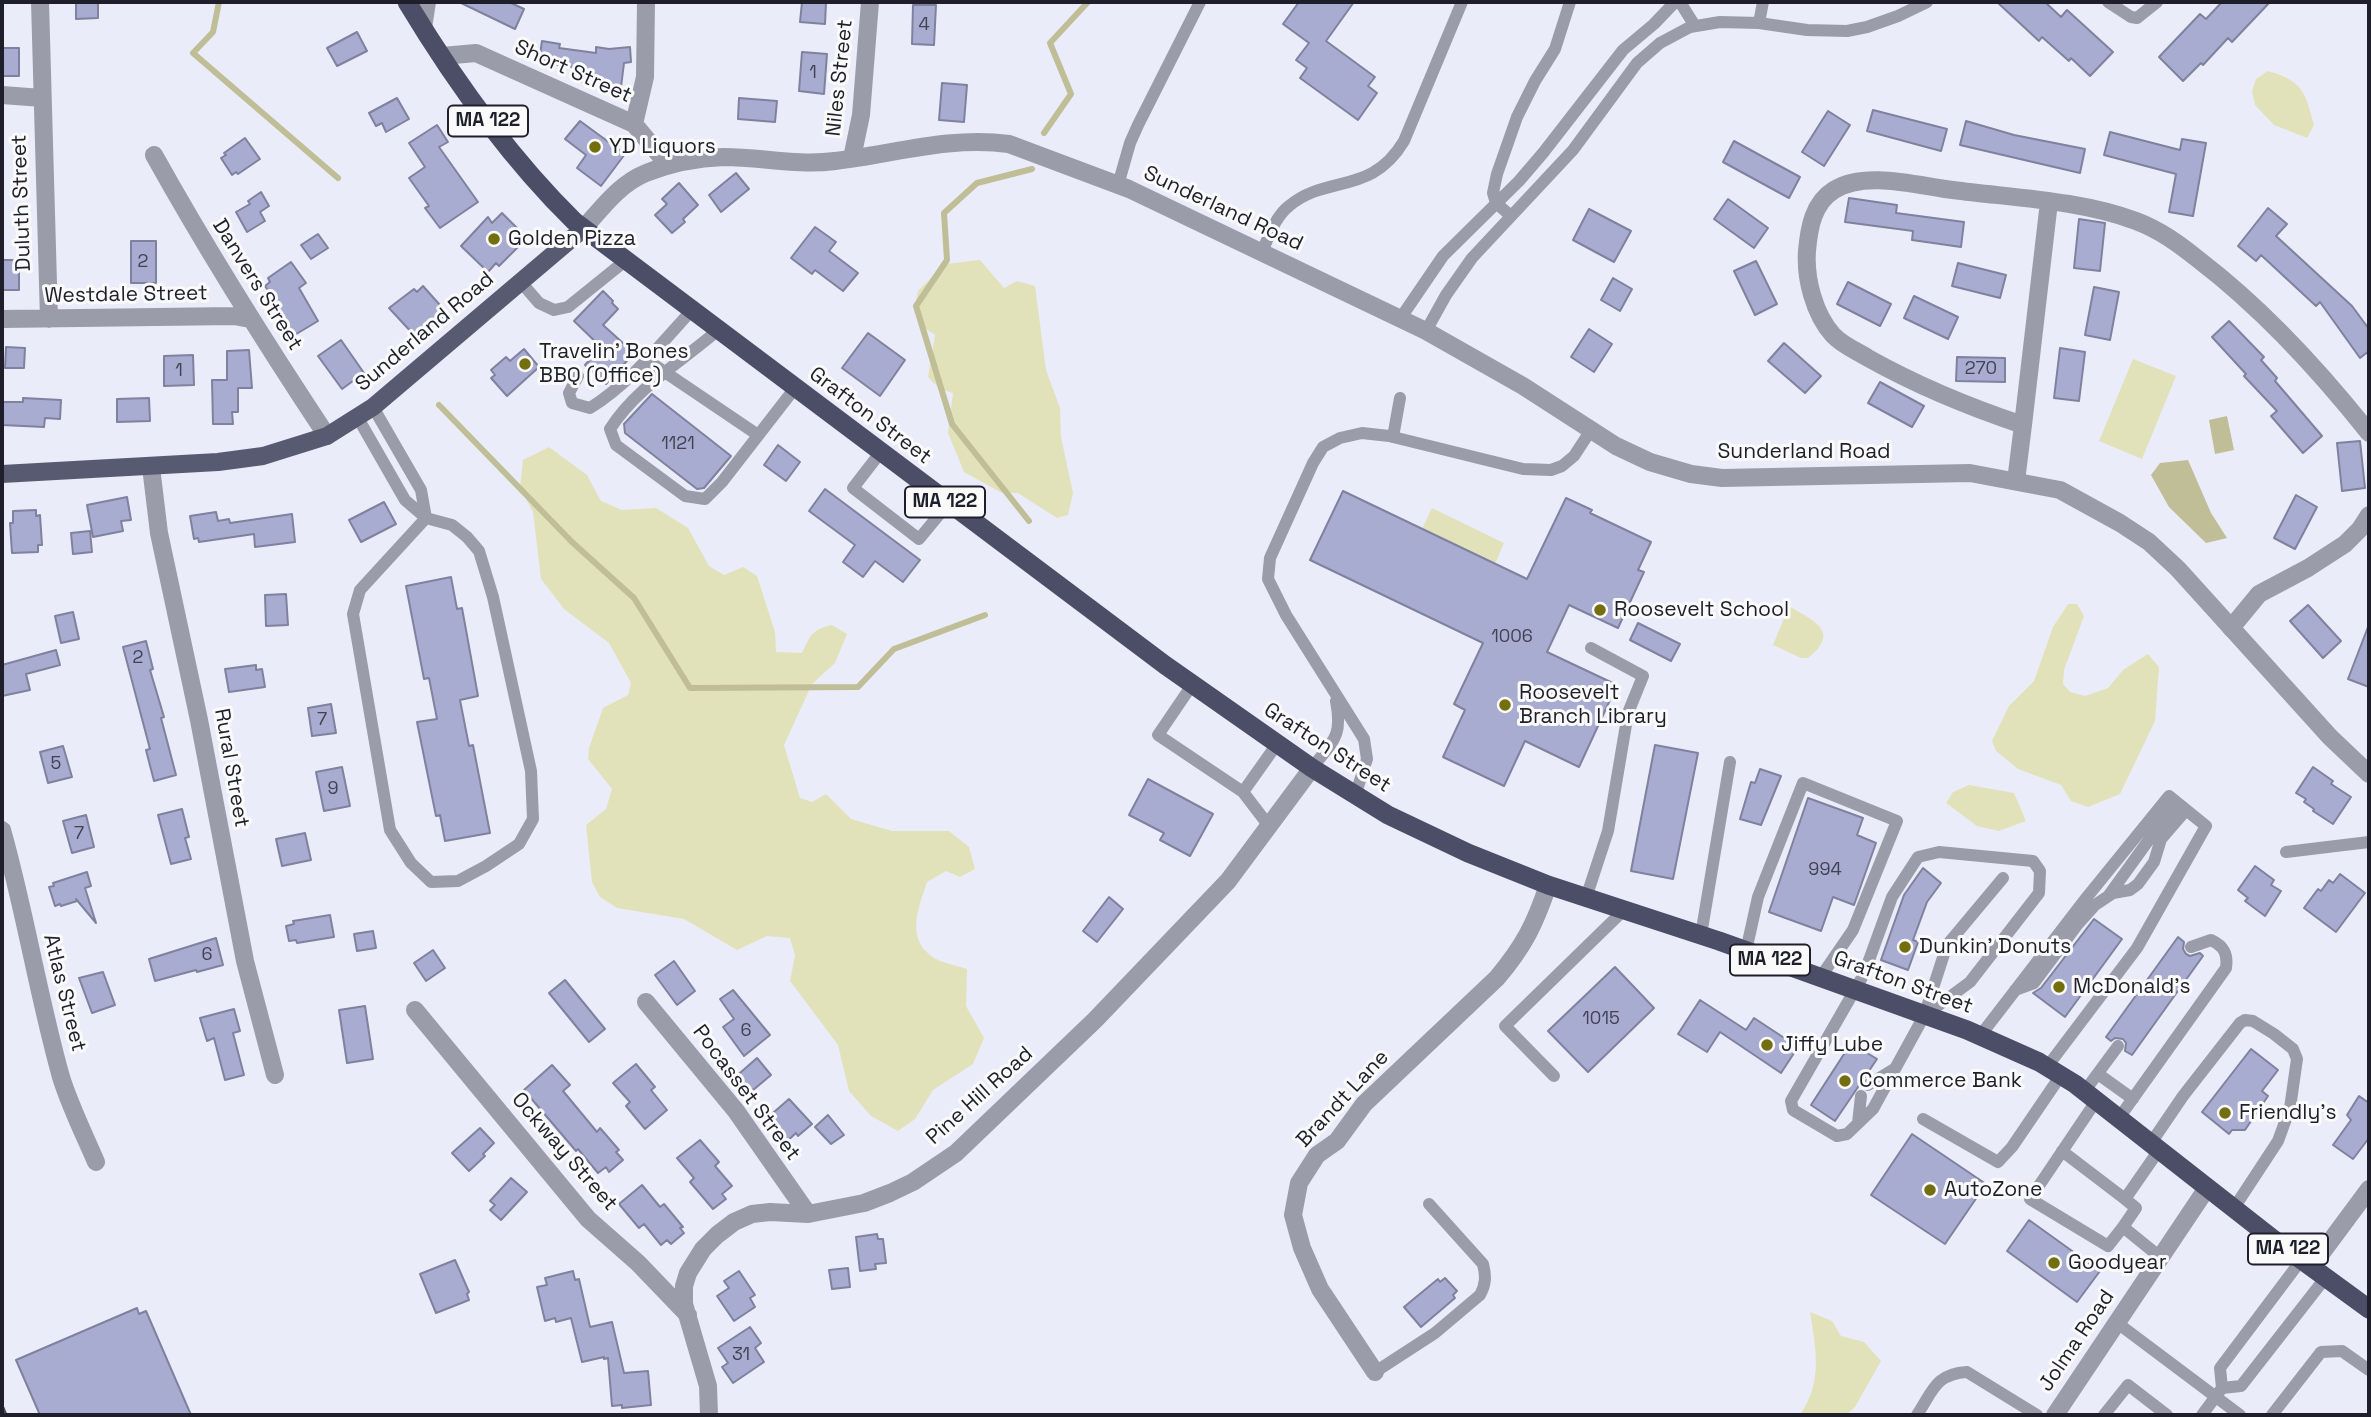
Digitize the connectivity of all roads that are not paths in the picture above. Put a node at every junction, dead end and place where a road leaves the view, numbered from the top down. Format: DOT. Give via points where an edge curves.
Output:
graph roads {
  1 [pos="40,2"];
  2 [pos="407,2"];
  3 [pos="427,2"];
  4 [pos="646,2"];
  5 [pos="870,2"];
  6 [pos="1200,2"];
  7 [pos="1462,2"];
  8 [pos="1570,2"];
  9 [pos="1677,2"];
  10 [pos="1763,2"];
  11 [pos="1927,2"];
  12 [pos="2108,2"];
  13 [pos="2157,2"];
  14 [pos="1900,8"];
  15 [pos="1759,23"];
  16 [pos="1695,26"];
  17 [pos="423,27"];
  18 [pos="442,56"];
  19 [pos="2,95"];
  20 [pos="42,98"];
  21 [pos="634,124"];
  22 [pos="154,155"];
  23 [pos="852,158"];
  24 [pos="668,165"];
  25 [pos="1118,185"];
  26 [pos="2049,202"];
  27 [pos="1496,203"];
  28 [pos="1511,216"];
  29 [pos="583,229"];
  30 [pos="1262,252"];
  31 [pos="625,261"];
  32 [pos="520,281"];
  33 [pos="691,311"];
  34 [pos="2,319"];
  35 [pos="49,319"];
  36 [pos="250,319"];
  37 [pos="1399,319"];
  38 [pos="718,331"];
  39 [pos="1426,331"];
  40 [pos="646,360"];
  41 [pos="665,374"];
  42 [pos="578,376"];
  43 [pos="795,388"];
  44 [pos="1400,398"];
  45 [pos="366,412"];
  46 [pos="2023,425"];
  47 [pos="1591,430"];
  48 [pos="2369,433"];
  49 [pos="758,435"];
  50 [pos="327,436"];
  51 [pos="1393,436"];
  52 [pos="880,453"];
  53 [pos="151,467"];
  54 [pos="2,474"];
  55 [pos="2016,481"];
  56 [pos="948,504"];
  57 [pos="2369,514"];
  58 [pos="426,518"];
  59 [pos="2231,628"];
  60 [pos="1591,648"];
  61 [pos="1192,685"];
  62 [pos="1335,696"];
  63 [pos="1278,744"];
  64 [pos="1730,762"];
  65 [pos="1312,768"];
  66 [pos="2369,774"];
  67 [pos="1243,792"];
  68 [pos="1355,796"];
  69 [pos="2183,808"];
  70 [pos="1269,826"];
  71 [pos="2,830"];
  72 [pos="2369,842"];
  73 [pos="2286,852"];
  74 [pos="2003,878"];
  75 [pos="1548,884"];
  76 [pos="1586,898"];
  77 [pos="1623,911"];
  78 [pos="1700,935"];
  79 [pos="2191,947"];
  80 [pos="1746,951"];
  81 [pos="1820,978"];
  82 [pos="1854,990"];
  83 [pos="2014,991"];
  84 [pos="646,1002"];
  85 [pos="415,1010"];
  86 [pos="1924,1016"];
  87 [pos="1980,1036"];
  88 [pos="2118,1046"];
  89 [pos="1895,1068"];
  90 [pos="2054,1071"];
  91 [pos="2098,1073"];
  92 [pos="275,1075"];
  93 [pos="1554,1076"];
  94 [pos="2090,1096"];
  95 [pos="2133,1099"];
  96 [pos="2119,1118"];
  97 [pos="1923,1119"];
  98 [pos="1857,1124"];
  99 [pos="2155,1147"];
  100 [pos="2062,1151"];
  101 [pos="96,1162"];
  102 [pos="2207,1188"];
  103 [pos="2369,1189"];
  104 [pos="2125,1199"];
  105 [pos="1429,1204"];
  106 [pos="2234,1208"];
  107 [pos="808,1214"];
  108 [pos="2123,1227"];
  109 [pos="2160,1257"];
  110 [pos="2313,1267"];
  111 [pos="2369,1309"];
  112 [pos="688,1315"];
  113 [pos="2116,1322"];
  114 [pos="2369,1370"];
  115 [pos="1375,1372"];
  116 [pos="2218,1392"];
  117 [pos="2149,1410"];
  118 [pos="709,1415"];
  119 [pos="1917,1415"];
  120 [pos="2037,1415"];
  121 [pos="2055,1415"];
  122 [pos="2104,1415"];
  123 [pos="2167,1415"];
  124 [pos="2202,1415"];
  125 [pos="2240,1415"];
  126 [pos="2272,1415"];
  1 -- 20 [label="street, Duluth Street"];
  2 -- 17 [label="highway, Grafton Street / MA 122"];
  3 -- 17 [label="street"];
  4 -- 21 [label="street" via="645,77"];
  5 -- 23 [label="street, Niles Street" via="861,115"];
  6 -- 25 [label="lane" via="1130,143"];
  7 -- 30 [label="lane" via="1396,154 1362,179 1315,192 1288,206"];
  8 -- 27 [label="lane" via="1555,49 1517,117 1497,174"];
  9 -- 16 [label="lane"];
  9 -- 27 [label="lane" via="1623,50 1565,127"];
  10 -- 15 [label="lane"];
  11 -- 14 [label="lane"];
  12 -- 13 [label="lane" via="2137,18"];
  14 -- 15 [label="lane" via="1867,27 1847,31"];
  15 -- 16 [label="lane"];
  16 -- 28 [label="lane" via="1674,34 1643,57 1573,150"];
  17 -- 18 [label="highway, Grafton Street / MA 122"];
  18 -- 21 [label="street, Short Street" via="476,53"];
  18 -- 29 [label="highway, Grafton Street / MA 122" via="517,160"];
  19 -- 20 [label="street"];
  20 -- 35 [label="street, Duluth Street"];
  21 -- 24 [label="street, Short Street"];
  22 -- 36 [label="street, Danvers Street"];
  23 -- 24 [label="street, Sunderland Road" via="809,163 727,157"];
  23 -- 25 [label="street, Sunderland Road" via="947,142 990,141 1033,152"];
  24 -- 29 [label="street, Sunderland Road" via="631,180"];
  25 -- 30 [label="street, Sunderland Road"];
  26 -- 46 [label="street"];
  26 -- 46 [label="street" via="1861,181 1825,198 1810,225 1808,242 1807,276 1820,315 1835,337 1896,374"];
  26 -- 48 [label="street" via="2135,221 2165,234 2246,298"];
  27 -- 28 [label="lane"];
  27 -- 37 [label="lane" via="1443,256"];
  28 -- 39 [label="lane" via="1472,258"];
  29 -- 31 [label="highway, Grafton Street / MA 122"];
  29 -- 32 [label="main road, Sunderland Road"];
  30 -- 37 [label="street, Sunderland Road"];
  31 -- 32 [label="lane" via="568,307 554,310 539,303"];
  31 -- 33 [label="highway, Grafton Street / MA 122"];
  32 -- 45 [label="main road, Sunderland Road"];
  33 -- 38 [label="highway, Grafton Street / MA 122"];
  33 -- 40 [label="lane"];
  34 -- 35 [label="street, Westdale Street"];
  35 -- 36 [label="street, Westdale Street"];
  36 -- 50 [label="street, Danvers Street"];
  37 -- 39 [label="street, Sunderland Road"];
  38 -- 41 [label="lane"];
  38 -- 43 [label="highway, Grafton Street / MA 122"];
  39 -- 47 [label="street, Sunderland Road"];
  40 -- 41 [label="lane"];
  40 -- 42 [label="lane" via="590,408 572,403 569,393"];
  41 -- 49 [label="lane"];
  41 -- 49 [label="lane" via="644,389 610,429 616,445 685,496 705,499"];
  43 -- 49 [label="lane"];
  43 -- 52 [label="highway, Grafton Street / MA 122"];
  44 -- 51 [label="lane"];
  45 -- 50 [label="main road, Sunderland Road"];
  45 -- 58 [label="lane" via="421,490"];
  45 -- 58 [label="lane" via="405,500"];
  46 -- 55 [label="street"];
  47 -- 51 [label="lane" via="1574,456 1551,470 1523,468"];
  47 -- 55 [label="street, Sunderland Road" via="1650,462 1722,478 1970,473"];
  50 -- 53 [label="main road, Sunderland Road" via="263,456"];
  51 -- 62 [label="lane" via="1362,433 1323,447 1268,565 1270,586"];
  52 -- 56 [label="highway, Grafton Street / MA 122"];
  52 -- 56 [label="lane" via="853,488 919,539"];
  53 -- 54 [label="main road, Sunderland Road"];
  53 -- 92 [label="street, Rural Street" via="159,533 245,961"];
  55 -- 59 [label="street, Sunderland Road" via="2060,490 2149,542"];
  56 -- 61 [label="highway, Grafton Street / MA 122"];
  57 -- 59 [label="street" via="2345,544 2259,594"];
  58 -- 58 [label="lane" via="452,525 479,551 485,565 532,778 533,819 519,844 458,881 431,882 411,863 390,830 353,614 360,590"];
  59 -- 66 [label="street, Sunderland Road"];
  60 -- 76 [label="lane" via="1643,676 1628,713 1608,831"];
  61 -- 63 [label="highway, Grafton Street / MA 122"];
  61 -- 67 [label="lane" via="1157,735"];
  62 -- 65 [label="lane" via="1340,722 1335,739"];
  62 -- 68 [label="lane" via="1364,739 1367,759"];
  63 -- 65 [label="highway, Grafton Street / MA 122"];
  63 -- 67 [label="lane"];
  64 -- 78 [label="lane"];
  65 -- 68 [label="highway, Grafton Street / MA 122"];
  65 -- 70 [label="street, Pine Hill Road"];
  67 -- 70 [label="lane"];
  68 -- 75 [label="highway, Grafton Street / MA 122" via="1431,837"];
  69 -- 83 [label="lane" via="2137,884 2095,905 2034,984"];
  69 -- 83 [label="lane" via="2169,796"];
  69 -- 90 [label="lane" via="2206,826 2137,948"];
  70 -- 107 [label="street, Pine Hill Road" via="1228,881 1095,1020 956,1153 890,1193"];
  71 -- 101 [label="street, Atlas Street" via="62,1079"];
  72 -- 73 [label="lane"];
  74 -- 86 [label="lane" via="1947,946"];
  75 -- 76 [label="highway, Grafton Street / MA 122"];
  75 -- 115 [label="street, Brandt Lane" via="1534,926 1516,956 1364,1104 1337,1141 1317,1155 1299,1183 1293,1215 1302,1248 1321,1289"];
  76 -- 77 [label="highway, Grafton Street / MA 122"];
  77 -- 78 [label="highway, Grafton Street / MA 122"];
  77 -- 93 [label="lane" via="1505,1026"];
  78 -- 80 [label="highway, Grafton Street / MA 122"];
  79 -- 95 [label="lane" via="2211,940 2220,944 2227,957 2226,968"];
  80 -- 81 [label="highway, Grafton Street / MA 122"];
  80 -- 81 [label="lane" via="1758,897 1803,783 1897,821 1853,930"];
  81 -- 82 [label="highway, Grafton Street / MA 122"];
  82 -- 86 [label="highway, Grafton Street / MA 122"];
  82 -- 86 [label="lane" via="1892,897 1918,857 1939,852 2033,861 2040,871 2039,893 1970,982"];
  82 -- 98 [label="lane" via="1791,1101 1793,1110 1837,1136"];
  83 -- 87 [label="lane"];
  84 -- 107 [label="street, Pocasset Street" via="736,1111"];
  85 -- 112 [label="street, Ockway Street" via="588,1219"];
  86 -- 87 [label="highway, Grafton Street / MA 122"];
  86 -- 89 [label="lane"];
  87 -- 90 [label="highway, Grafton Street / MA 122"];
  88 -- 91 [label="lane"];
  89 -- 98 [label="lane" via="1873,1109"];
  89 -- 98 [label="lane" via="1864,1091"];
  90 -- 94 [label="highway, Grafton Street / MA 122"];
  90 -- 97 [label="lane" via="2012,1147 1998,1162"];
  91 -- 94 [label="lane"];
  91 -- 95 [label="lane"];
  94 -- 96 [label="highway, Grafton Street / MA 122"];
  94 -- 100 [label="lane"];
  95 -- 96 [label="lane"];
  96 -- 99 [label="highway, Grafton Street / MA 122"];
  99 -- 102 [label="highway, Grafton Street / MA 122"];
  99 -- 104 [label="lane"];
  99 -- 106 [label="lane" via="2183,1096 2240,1023 2253,1021 2293,1049 2297,1059 2285,1125"];
  100 -- 104 [label="lane"];
  100 -- 108 [label="lane" via="2030,1199 2108,1246"];
  102 -- 106 [label="highway, Grafton Street / MA 122"];
  102 -- 109 [label="street, Jolma Road"];
  103 -- 110 [label="street"];
  104 -- 108 [label="lane" via="2136,1208"];
  105 -- 115 [label="lane" via="1483,1264 1484,1287 1435,1333"];
  106 -- 110 [label="highway, Grafton Street / MA 122"];
  107 -- 112 [label="street, Pine Hill Road" via="752,1214 717,1235 688,1273 684,1286"];
  108 -- 109 [label="lane"];
  109 -- 113 [label="street, Jolma Road"];
  110 -- 111 [label="highway, Grafton Street / MA 122"];
  110 -- 116 [label="lane" via="2220,1368"];
  110 -- 116 [label="lane" via="2241,1386"];
  112 -- 118 [label="street, Pine Hill Road" via="708,1386"];
  113 -- 116 [label="lane"];
  113 -- 121 [label="street, Jolma Road"];
  114 -- 126 [label="lane" via="2342,1351 2321,1352"];
  116 -- 124 [label="lane"];
  116 -- 125 [label="lane"];
  117 -- 122 [label="lane" via="2127,1385"];
  117 -- 123 [label="lane"];
  119 -- 120 [label="lane" via="1942,1378 1968,1372"];
}
